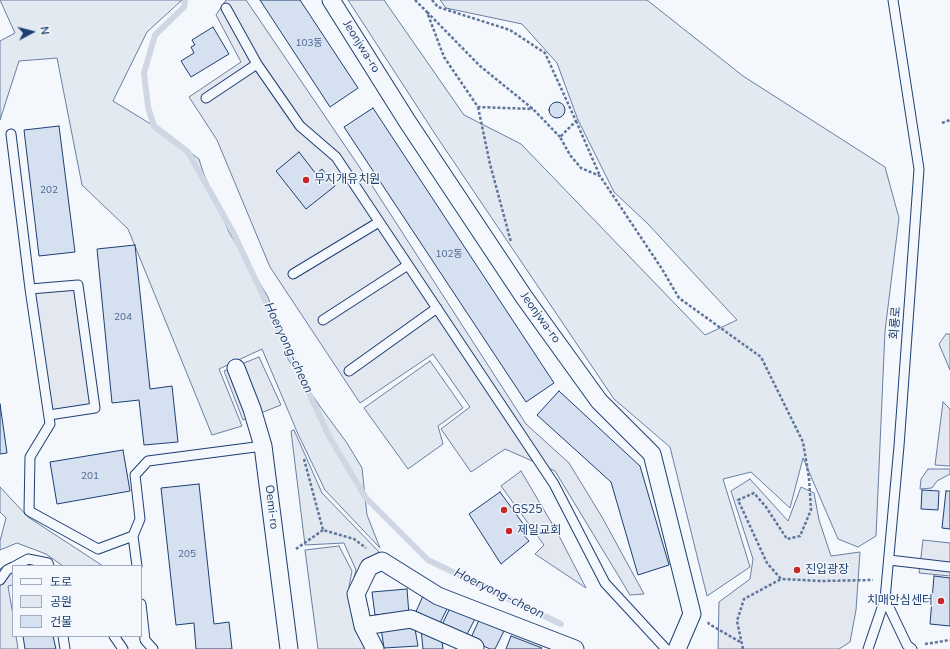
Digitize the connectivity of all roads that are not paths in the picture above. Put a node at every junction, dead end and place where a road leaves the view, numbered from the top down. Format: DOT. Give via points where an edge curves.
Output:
graph roads {
  1 [pos="332,0"];
  2 [pos="893,0"];
  3 [pos="226,8"];
  4 [pos="257,64"];
  5 [pos="206,98"];
  6 [pos="12,134"];
  7 [pos="379,222"];
  8 [pos="408,265"];
  9 [pos="293,274"];
  10 [pos="30,288"];
  11 [pos="437,308"];
  12 [pos="323,320"];
  13 [pos="236,368"];
  14 [pos="348,371"];
  15 [pos="49,415"];
  16 [pos="263,446"];
  17 [pos="133,536"];
  18 [pos="889,560"];
  19 [pos="16,565"];
  20 [pos="49,565"];
  21 [pos="137,565"];
  22 [pos="12,567"];
  23 [pos="950,567"];
  24 [pos="0,580"];
  25 [pos="885,599"];
  26 [pos="142,613"];
  27 [pos="363,626"];
  28 [pos="63,637"];
  29 [pos="115,637"];
  30 [pos="475,647"];
  31 [pos="910,647"];
  32 [pos="65,649"];
  33 [pos="123,649"];
  34 [pos="153,649"];
  35 [pos="289,649"];
  36 [pos="375,649"];
  37 [pos="575,649"];
  38 [pos="666,649"];
  39 [pos="677,649"];
  40 [pos="868,649"];
  1 -- 39 [label="street, Jeonjwa-ro" via="407,121 524,297 600,401 652,454 692,614"];
  2 -- 18 [label="lane, 회룡로" via="919,169"];
  3 -- 4 [label="lane"];
  4 -- 5 [label="lane"];
  4 -- 7 [label="lane" via="300,126 336,157"];
  6 -- 10 [label="lane"];
  7 -- 8 [label="lane"];
  7 -- 9 [label="lane"];
  8 -- 11 [label="lane"];
  8 -- 12 [label="lane"];
  10 -- 15 [label="lane"];
  10 -- 15 [label="lane" via="78,285 95,408"];
  11 -- 14 [label="lane"];
  11 -- 38 [label="lane" via="554,484 605,583"];
  13 -- 16 [label="street, Oemi-ro"];
  15 -- 17 [label="lane" via="50,424 30,457 29,511 98,549"];
  16 -- 17 [label="lane" via="148,461 135,475 140,518"];
  16 -- 35 [label="street, Oemi-ro"];
  17 -- 21 [label="lane"];
  18 -- 23 [label="lane"];
  18 -- 25 [label="lane, 회룡로"];
  19 -- 20 [label="lane" via="28,559"];
  22 -- 24 [label="lane"];
  25 -- 31 [label="lane"];
  25 -- 40 [label="lane, 회룡로"];
  26 -- 34 [label="lane" via="145,640"];
  27 -- 30 [label="street" via="411,619"];
  27 -- 36 [label="street"];
  27 -- 37 [label="street" via="356,594 369,567 382,561 438,596"];
  28 -- 32 [label="lane"];
  29 -- 33 [label="lane"];
}
